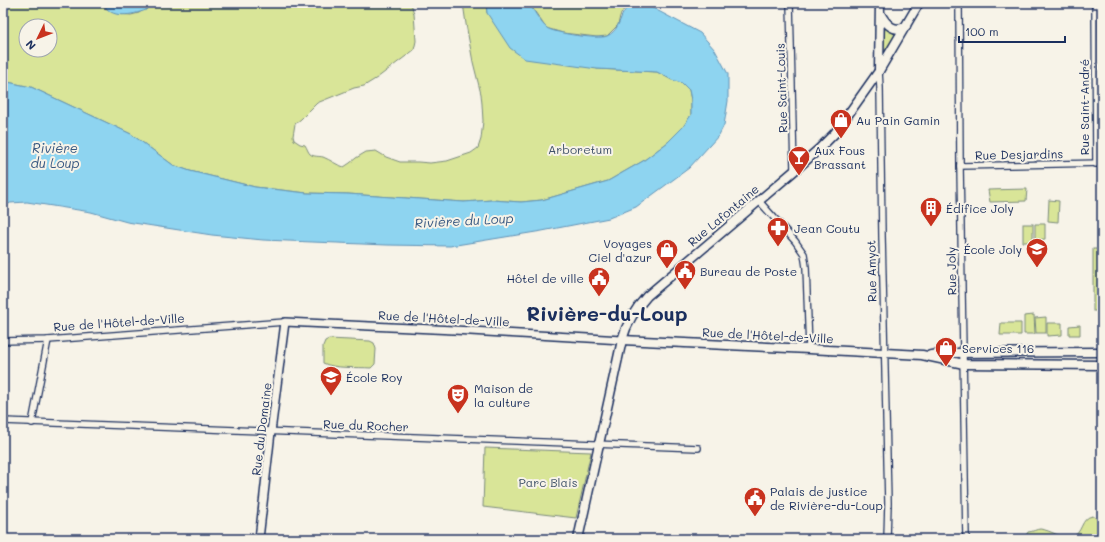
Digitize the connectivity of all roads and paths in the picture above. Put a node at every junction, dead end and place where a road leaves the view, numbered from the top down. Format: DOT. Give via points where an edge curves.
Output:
graph roads {
  1 [pos="790,3"];
  2 [pos="880,3"];
  3 [pos="919,3"];
  4 [pos="958,3"];
  5 [pos="1095,3"];
  6 [pos="880,14"];
  7 [pos="906,26"];
  8 [pos="879,71"];
  9 [pos="1099,164"];
  10 [pos="960,166"];
  11 [pos="794,171"];
  12 [pos="758,201"];
  13 [pos="285,322"];
  14 [pos="48,340"];
  15 [pos="622,340"];
  16 [pos="3,341"];
  17 [pos="809,348"];
  18 [pos="1102,352"];
  19 [pos="885,353"];
  20 [pos="963,353"];
  21 [pos="922,355"];
  22 [pos="964,364"];
  23 [pos="1102,365"];
  24 [pos="3,421"];
  25 [pos="32,423"];
  26 [pos="271,432"];
  27 [pos="599,445"];
  28 [pos="698,448"];
  29 [pos="259,539"];
  30 [pos="578,539"];
  31 [pos="887,539"];
  32 [pos="966,539"];
  1 -- 11 [label="street, Rue Saint-Louis"];
  2 -- 6 [label="main road, Rue Amyot"];
  3 -- 7 [label="main road, Rue Lafontaine"];
  4 -- 10 [label="street, Rue Joly"];
  5 -- 9 [label="street, Rue Saint-André"];
  6 -- 7 [label="main road" via="892,28 900,29"];
  6 -- 8 [label="main road, Rue Amyot"];
  7 -- 8 [label="main road, Rue Lafontaine"];
  8 -- 11 [label="main road, Rue Lafontaine" via="835,133"];
  8 -- 19 [label="street, Rue Amyot"];
  9 -- 10 [label="street, Rue Desjardins"];
  10 -- 20 [label="street, Rue Joly"];
  11 -- 12 [label="main road, Rue Lafontaine"];
  12 -- 15 [label="main road, Rue Lafontaine" via="647,296 631,316"];
  12 -- 17 [label="street" via="804,254"];
  13 -- 14 [label="street, Rue de l'Hôtel-de-Ville"];
  13 -- 15 [label="street, Rue de l'Hôtel-de-Ville"];
  13 -- 26 [label="street, Rue du Domaine"];
  14 -- 16 [label="street, Rue de l'Hôtel-de-Ville"];
  14 -- 25 [label="street"];
  15 -- 17 [label="main road, Rue de l'Hôtel-de-Ville"];
  15 -- 27 [label="main road, Rue Lafontaine"];
  17 -- 19 [label="main road, Rue de l'Hôtel-de-Ville"];
  18 -- 20 [label="main road"];
  19 -- 21 [label="main road, Rue de l'Hôtel-de-Ville"];
  19 -- 31 [label="street, Rue Amyot"];
  20 -- 21 [label="main road"];
  20 -- 22 [label="street, Rue Joly"];
  21 -- 22 [label="main road"];
  22 -- 23 [label="main road"];
  22 -- 32 [label="street, Rue Joly"];
  24 -- 25 [label="street, Rue du Rocher"];
  25 -- 26 [label="street, Rue du Rocher"];
  26 -- 27 [label="street, Rue du Rocher"];
  26 -- 29 [label="street, Rue du Domaine"];
  27 -- 28 [label="street, Rue du Rocher"];
  27 -- 30 [label="main road, Rue Lafontaine"];
}
